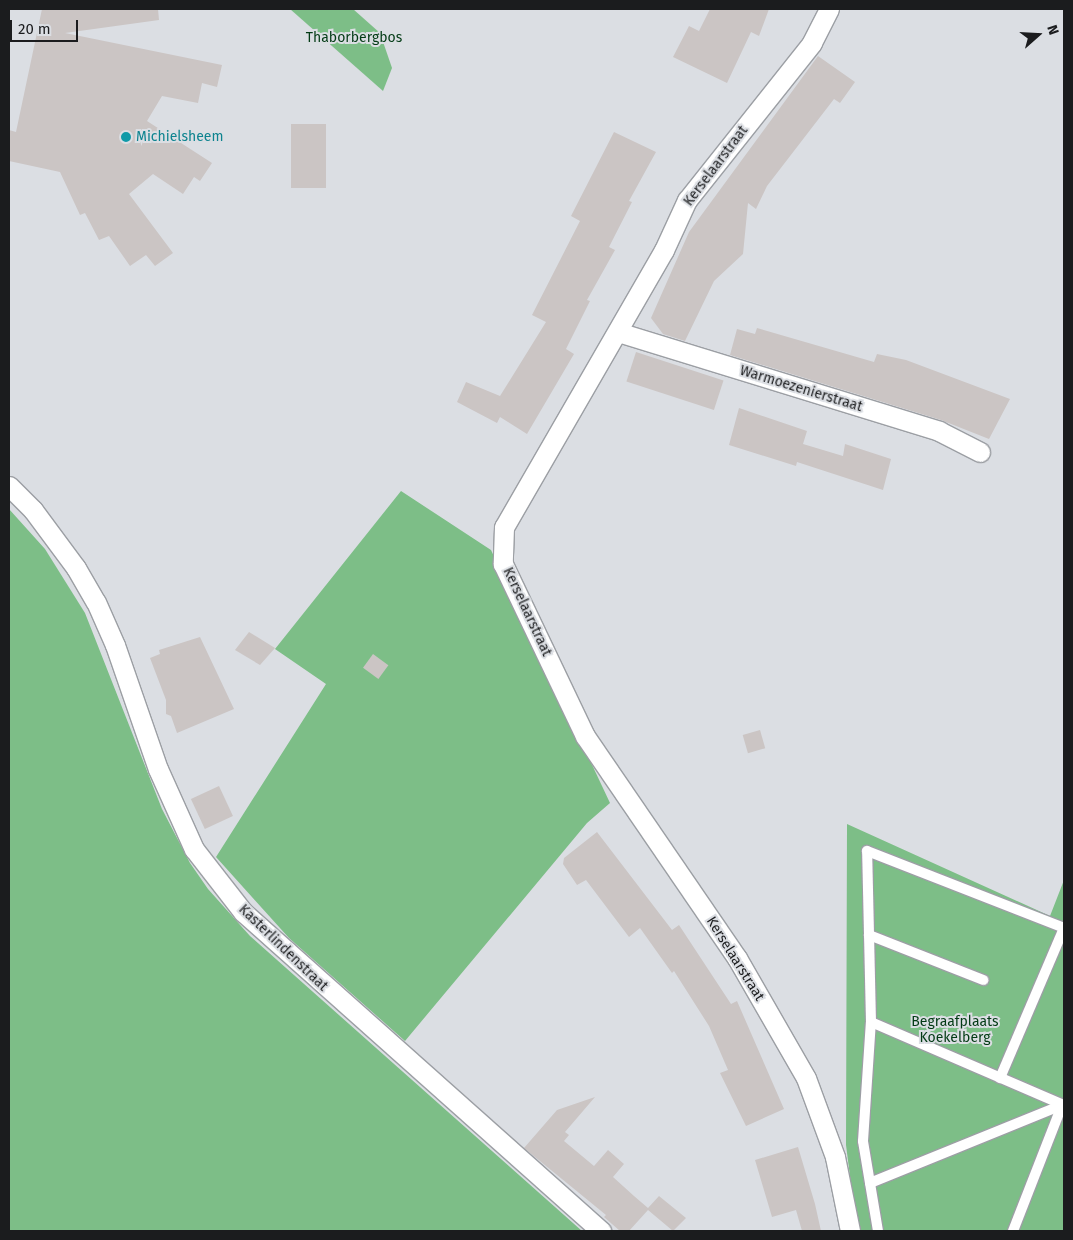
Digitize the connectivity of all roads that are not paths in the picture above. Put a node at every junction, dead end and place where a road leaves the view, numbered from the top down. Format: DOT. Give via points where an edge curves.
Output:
graph roads {
  1 [pos="829,9"];
  2 [pos="618,332"];
  3 [pos="980,452"];
  4 [pos="9,486"];
  5 [pos="1064,928"];
  6 [pos="869,935"];
  7 [pos="983,980"];
  8 [pos="871,1022"];
  9 [pos="1000,1078"];
  10 [pos="1064,1107"];
  11 [pos="870,1183"];
  12 [pos="601,1231"];
  13 [pos="850,1231"];
  14 [pos="878,1231"];
  15 [pos="1013,1231"];
  1 -- 2 [label="street, Kerselaarstraat" via="812,43 687,200 664,250"];
  2 -- 3 [label="street, Warmoezenierstraat" via="939,432"];
  2 -- 13 [label="street, Kerselaarstraat" via="504,527 504,564 585,736 737,958 806,1078 835,1157"];
  4 -- 12 [label="street, Kasterlindenstraat" via="32,510 76,568 96,602 115,645 158,769 194,849 243,912"];
  5 -- 6 [label="lane" via="867,851"];
  5 -- 9 [label="lane"];
  6 -- 7 [label="lane"];
  6 -- 8 [label="lane"];
  8 -- 9 [label="lane"];
  8 -- 11 [label="lane" via="864,1141"];
  9 -- 10 [label="lane"];
  10 -- 11 [label="lane"];
  10 -- 15 [label="lane"];
  11 -- 14 [label="lane"];
}
